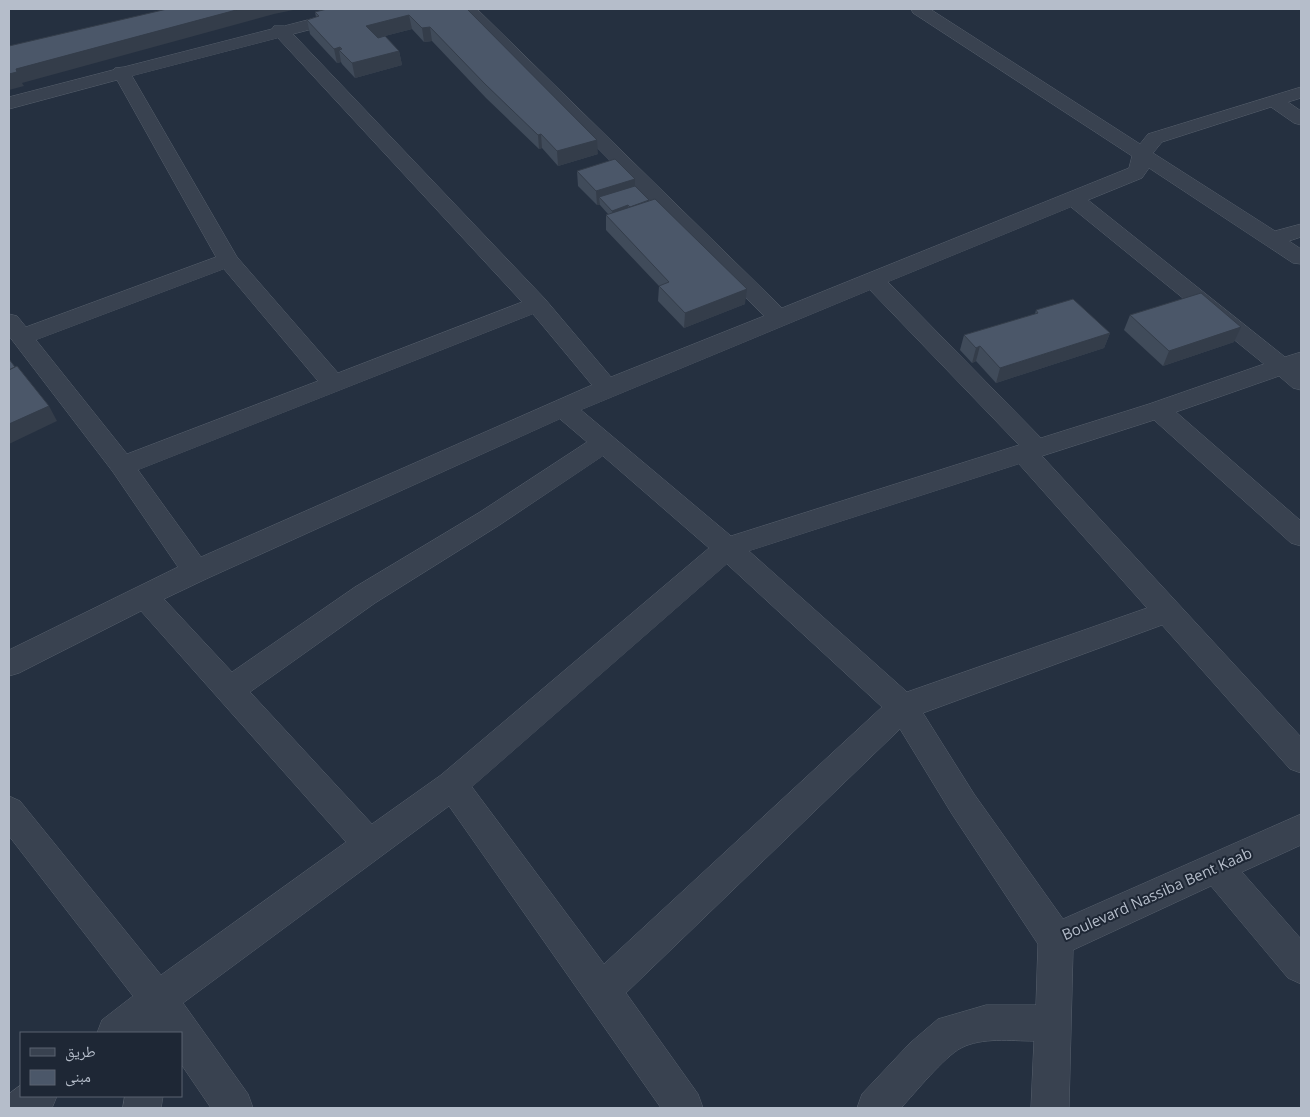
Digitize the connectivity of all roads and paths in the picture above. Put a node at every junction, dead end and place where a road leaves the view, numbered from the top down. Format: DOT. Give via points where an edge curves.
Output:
graph roads {
  1 [pos="368,9"];
  2 [pos="468,9"];
  3 [pos="920,9"];
  4 [pos="280,30"];
  5 [pos="121,72"];
  6 [pos="1301,92"];
  7 [pos="1272,100"];
  8 [pos="9,102"];
  9 [pos="1301,119"];
  10 [pos="1142,154"];
  11 [pos="1074,199"];
  12 [pos="1301,230"];
  13 [pos="1272,239"];
  14 [pos="1301,258"];
  15 [pos="228,260"];
  16 [pos="874,281"];
  17 [pos="537,304"];
  18 [pos="780,320"];
  19 [pos="15,329"];
  20 [pos="1295,370"];
  21 [pos="332,382"];
  22 [pos="607,388"];
  23 [pos="563,408"];
  24 [pos="1158,410"];
  25 [pos="605,443"];
  26 [pos="1030,451"];
  27 [pos="122,466"];
  28 [pos="1301,536"];
  29 [pos="727,548"];
  30 [pos="196,571"];
  31 [pos="144,596"];
  32 [pos="1167,612"];
  33 [pos="9,664"];
  34 [pos="229,690"];
  35 [pos="903,707"];
  36 [pos="1301,759"];
  37 [pos="452,785"];
  38 [pos="9,811"];
  39 [pos="1301,829"];
  40 [pos="370,845"];
  41 [pos="1216,867"];
  42 [pos="1056,940"];
  43 [pos="1301,966"];
  44 [pos="602,991"];
  45 [pos="155,1016"];
  46 [pos="1053,1023"];
  47 [pos="117,1032"];
  48 [pos="169,1032"];
  49 [pos="182,1047"];
  50 [pos="37,1097"];
  51 [pos="23,1108"];
  52 [pos="234,1108"];
  53 [pos="684,1108"];
  54 [pos="876,1108"];
  55 [pos="1050,1108"];
  1 -- 4 [label="street"];
  2 -- 18 [label="street"];
  3 -- 10 [label="street"];
  4 -- 5 [label="street"];
  4 -- 17 [label="street"];
  5 -- 8 [label="street"];
  5 -- 15 [label="street"];
  6 -- 7 [label="street"];
  7 -- 9 [label="street"];
  7 -- 10 [label="street" via="1155,138"];
  10 -- 11 [label="street" via="1134,174"];
  10 -- 13 [label="street"];
  11 -- 16 [label="street"];
  11 -- 20 [label="street"];
  12 -- 13 [label="street"];
  13 -- 14 [label="street"];
  15 -- 19 [label="street"];
  15 -- 21 [label="street"];
  16 -- 18 [label="street"];
  16 -- 26 [label="street"];
  17 -- 21 [label="street"];
  17 -- 22 [label="street"];
  18 -- 22 [label="street"];
  19 -- 27 [label="street"];
  20 -- 24 [label="street"];
  21 -- 27 [label="street"];
  22 -- 23 [label="street"];
  23 -- 25 [label="street"];
  23 -- 30 [label="street"];
  24 -- 26 [label="street"];
  24 -- 28 [label="street"];
  25 -- 29 [label="street"];
  25 -- 34 [label="street" via="365,595"];
  26 -- 29 [label="street"];
  26 -- 32 [label="street"];
  27 -- 30 [label="street"];
  29 -- 35 [label="street"];
  29 -- 37 [label="street"];
  30 -- 31 [label="street"];
  31 -- 33 [label="street"];
  31 -- 34 [label="street"];
  32 -- 35 [label="street"];
  32 -- 36 [label="street"];
  34 -- 40 [label="street"];
  35 -- 42 [label="street" via="963,804"];
  35 -- 44 [label="street"];
  37 -- 40 [label="street"];
  37 -- 44 [label="street"];
  38 -- 45 [label="street"];
  39 -- 41 [label="street, Boulevard Nassiba Bent Kaab"];
  40 -- 45 [label="street"];
  41 -- 42 [label="street, Boulevard Nassiba Bent Kaab"];
  41 -- 43 [label="street"];
  42 -- 46 [label="street, Boulevard Nassiba Bent Kaab"];
  44 -- 53 [label="street"];
  45 -- 47 [label="street"];
  45 -- 48 [label="street"];
  46 -- 54 [label="street" via="986,1022 950,1032 923,1056"];
  46 -- 55 [label="street, Boulevard Nassiba Bent Kaab"];
  49 -- 52 [label="street"];
  50 -- 51 [label="street"];
}
